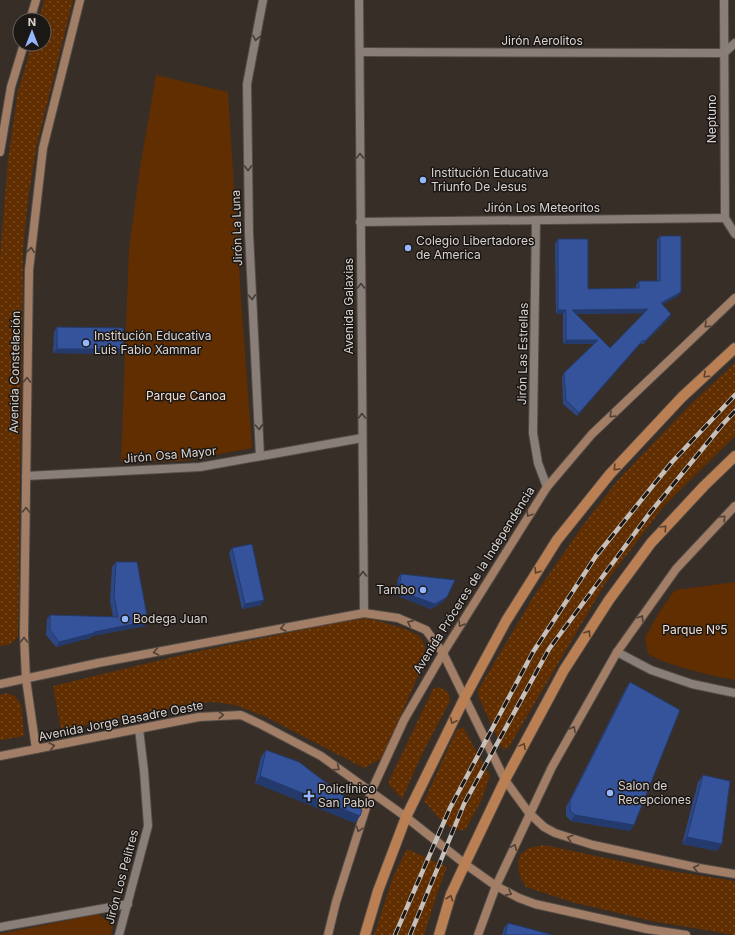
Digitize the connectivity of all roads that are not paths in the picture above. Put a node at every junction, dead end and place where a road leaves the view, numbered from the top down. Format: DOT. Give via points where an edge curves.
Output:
graph roads {
  1 [pos="36,0"];
  2 [pos="80,0"];
  3 [pos="263,0"];
  4 [pos="359,0"];
  5 [pos="724,0"];
  6 [pos="32,12"];
  7 [pos="735,42"];
  8 [pos="22,52"];
  9 [pos="360,52"];
  10 [pos="724,53"];
  11 [pos="0,152"];
  12 [pos="725,218"];
  13 [pos="536,220"];
  14 [pos="360,222"];
  15 [pos="735,234"];
  16 [pos="735,298"];
  17 [pos="735,348"];
  18 [pos="362,438"];
  19 [pos="260,456"];
  20 [pos="735,456"];
  21 [pos="26,476"];
  22 [pos="547,487"];
  23 [pos="735,506"];
  24 [pos="364,612"];
  25 [pos="617,652"];
  26 [pos="443,653"];
  27 [pos="26,679"];
  28 [pos="0,684"];
  29 [pos="735,693"];
  30 [pos="465,697"];
  31 [pos="139,729"];
  32 [pos="36,749"];
  33 [pos="0,756"];
  34 [pos="504,780"];
  35 [pos="372,792"];
  36 [pos="529,813"];
  37 [pos="406,817"];
  38 [pos="465,864"];
  39 [pos="735,874"];
  40 [pos="496,886"];
  41 [pos="128,904"];
  42 [pos="0,927"];
  43 [pos="646,932"];
  44 [pos="119,935"];
  45 [pos="328,935"];
  46 [pos="365,935"];
  47 [pos="439,935"];
  48 [pos="478,935"];
  49 [pos="686,935"];
  1 -- 6 [label="main road"];
  21 -- 2 [label="main road, Avenida Constelación, one-way" via="29,270 43,148"];
  3 -- 19 [label="street, Jirón La Luna, one-way" via="247,84 249,233"];
  4 -- 9 [label="street, Avenida Galaxias"];
  5 -- 10 [label="street, Neptuno"];
  7 -- 10 [label="street"];
  8 -- 11 [label="main road" via="12,87"];
  9 -- 10 [label="street, Jirón Aerolitos"];
  14 -- 9 [label="street, Avenida Galaxias, one-way"];
  10 -- 12 [label="street, Neptuno"];
  12 -- 13 [label="street, Jirón Los Meteoritos"];
  12 -- 15 [label="street"];
  13 -- 14 [label="street, Jirón Los Meteoritos"];
  13 -- 22 [label="street, Jirón Las Estrellas" via="533,433 538,463"];
  18 -- 14 [label="street, Avenida Galaxias, one-way"];
  16 -- 22 [label="main road, Avenida Próceres de la Independencia, one-way" via="592,434"];
  17 -- 30 [label="main road, one-way" via="682,396 610,474 557,540 506,621"];
  18 -- 19 [label="street, Jirón Osa Mayor"];
  24 -- 18 [label="street, Avenida Galaxias, one-way"];
  19 -- 21 [label="street, Jirón Osa Mayor" via="200,467"];
  34 -- 20 [label="main road, one-way" via="564,670 609,600 650,543"];
  27 -- 21 [label="main road, Avenida Constelación, one-way"];
  22 -- 26 [label="main road, Avenida Próceres de la Independencia, one-way"];
  25 -- 23 [label="main road, one-way" via="676,569"];
  26 -- 24 [label="main road, one-way" via="426,630 398,618"];
  24 -- 27 [label="main road, one-way"];
  25 -- 29 [label="street" via="651,670 692,684"];
  36 -- 25 [label="main road, one-way" via="552,766"];
  26 -- 30 [label="main road"];
  26 -- 35 [label="main road, Avenida Próceres de la Independencia" via="404,720"];
  27 -- 28 [label="main road"];
  27 -- 32 [label="main road, Avenida Constelación"];
  30 -- 34 [label="main road"];
  30 -- 37 [label="main road, one-way"];
  32 -- 31 [label="main road, Avenida Jorge Basadre Oeste, one-way"];
  31 -- 35 [label="main road, Avenida Jorge Basadre Oeste, one-way" via="199,717 241,715 321,756"];
  31 -- 41 [label="street, Jirón Los Pelitres" via="148,826"];
  32 -- 33 [label="main road, Avenida Jorge Basadre Oeste"];
  34 -- 36 [label="main road"];
  34 -- 38 [label="main road"];
  35 -- 37 [label="main road, Avenida Jorge Basadre Oeste"];
  35 -- 45 [label="main road, Avenida Próceres de la Independencia, one-way" via="336,902"];
  39 -- 36 [label="main road, one-way" via="593,845 555,833"];
  40 -- 36 [label="main road, one-way"];
  37 -- 38 [label="main road, Avenida Jorge Basadre Oeste"];
  37 -- 46 [label="main road" via="378,891"];
  38 -- 40 [label="main road, Avenida Jorge Basadre Oeste"];
  47 -- 38 [label="main road, one-way" via="451,894"];
  40 -- 43 [label="main road, Avenida Jorge Basadre Oeste, one-way" via="535,904"];
  40 -- 48 [label="main road"];
  41 -- 42 [label="street"];
  41 -- 44 [label="street, Jirón Los Pelitres"];
  43 -- 49 [label="main road, Avenida Jorge Basadre Oeste"];
}
